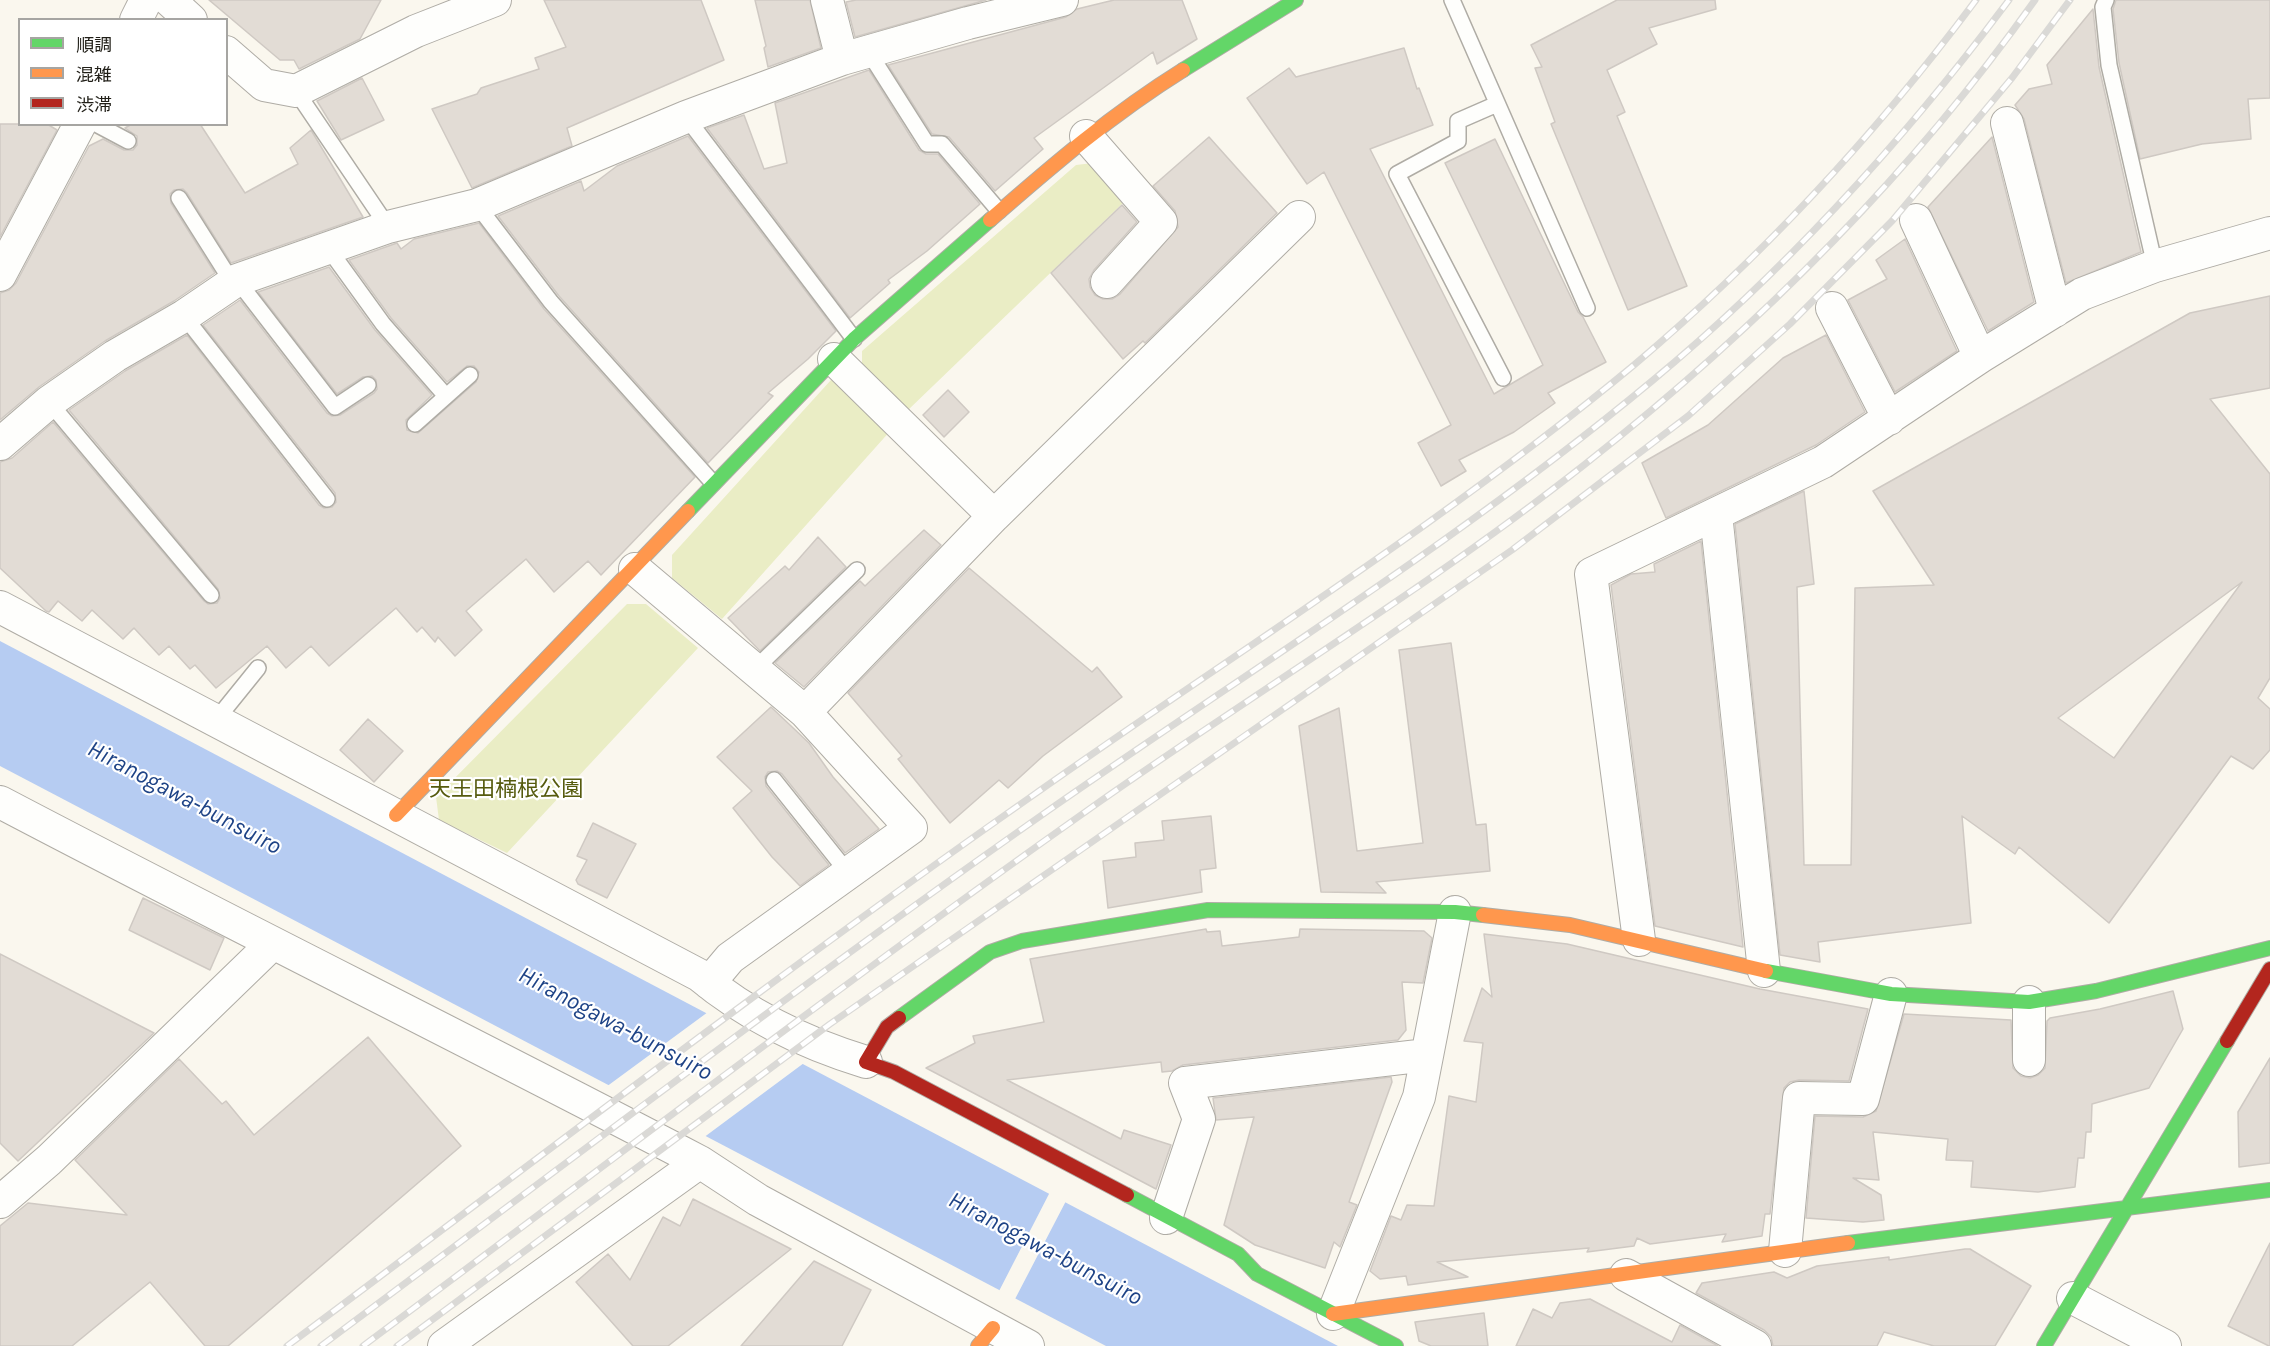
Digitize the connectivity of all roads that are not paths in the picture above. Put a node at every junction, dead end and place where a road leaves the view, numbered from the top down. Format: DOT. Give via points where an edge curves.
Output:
graph roads {
  1 [pos="146,0"];
  2 [pos="169,0"];
  3 [pos="431,0"];
  4 [pos="495,0"];
  5 [pos="827,0"];
  6 [pos="1062,0"];
  7 [pos="1296,0"];
  8 [pos="1452,0"];
  9 [pos="2106,0"];
  10 [pos="971,11"];
  11 [pos="137,18"];
  12 [pos="188,18"];
  13 [pos="416,31"];
  14 [pos="228,54"];
  15 [pos="855,55"];
  16 [pos="297,91"];
  17 [pos="1497,104"];
  18 [pos="686,117"];
  19 [pos="2007,123"];
  20 [pos="79,126"];
  21 [pos="100,126"];
  22 [pos="1086,136"];
  23 [pos="129,141"];
  24 [pos="179,198"];
  25 [pos="477,205"];
  26 [pos="999,211"];
  27 [pos="1299,217"];
  28 [pos="1916,220"];
  29 [pos="388,227"];
  30 [pos="2270,233"];
  31 [pos="328,248"];
  32 [pos="2155,266"];
  33 [pos="0,275"];
  34 [pos="235,281"];
  35 [pos="1107,282"];
  36 [pos="1587,308"];
  37 [pos="1832,308"];
  38 [pos="2055,311"];
  39 [pos="184,316"];
  40 [pos="844,349"];
  41 [pos="1980,357"];
  42 [pos="470,375"];
  43 [pos="1503,378"];
  44 [pos="368,386"];
  45 [pos="445,395"];
  46 [pos="49,402"];
  47 [pos="1889,418"];
  48 [pos="415,424"];
  49 [pos="0,444"];
  50 [pos="713,483"];
  51 [pos="327,499"];
  52 [pos="1716,514"];
  53 [pos="994,516"];
  54 [pos="635,569"];
  55 [pos="857,570"];
  56 [pos="211,595"];
  57 [pos="0,607"];
  58 [pos="258,668"];
  59 [pos="756,668"];
  60 [pos="805,712"];
  61 [pos="216,720"];
  62 [pos="774,780"];
  63 [pos="0,802"];
  64 [pos="396,815"];
  65 [pos="849,874"];
  66 [pos="1455,912"];
  67 [pos="1639,940"];
  68 [pos="273,943"];
  69 [pos="2270,948"];
  70 [pos="2270,969"];
  71 [pos="1764,971"];
  72 [pos="709,983"];
  73 [pos="1891,994"];
  74 [pos="2029,1002"];
  75 [pos="1427,1055"];
  76 [pos="2029,1060"];
  77 [pos="866,1062"];
  78 [pos="700,1162"];
  79 [pos="2270,1190"];
  80 [pos="0,1202"];
  81 [pos="2126,1209"];
  82 [pos="1166,1218"];
  83 [pos="1785,1251"];
  84 [pos="1626,1275"];
  85 [pos="2073,1298"];
  86 [pos="1333,1314"];
  87 [pos="986,1337"];
  88 [pos="444,1346"];
  89 [pos="1028,1346"];
  90 [pos="1395,1346"];
  91 [pos="1755,1346"];
  92 [pos="2044,1346"];
  93 [pos="2165,1346"];
  1 -- 11 [label="street"];
  2 -- 12 [label="street"];
  3 -- 13 [label="street"];
  4 -- 13 [label="street"];
  5 -- 15 [label="street"];
  6 -- 10 [label="street"];
  7 -- 22 [label="street" via="1136,99"];
  8 -- 17 [label="lane"];
  9 -- 32 [label="lane" via="2103,8 2109,65"];
  10 -- 15 [label="street"];
  13 -- 16 [label="street"];
  14 -- 16 [label="street" via="264,85"];
  15 -- 18 [label="street"];
  15 -- 26 [label="lane" via="927,144 942,144"];
  16 -- 29 [label="lane"];
  17 -- 36 [label="lane"];
  17 -- 43 [label="lane" via="1458,121 1458,141 1397,174"];
  18 -- 25 [label="street"];
  18 -- 40 [label="lane"];
  19 -- 38 [label="street"];
  20 -- 33 [label="street"];
  21 -- 23 [label="lane"];
  22 -- 26 [label="street"];
  22 -- 35 [label="street" via="1161,222"];
  24 -- 34 [label="lane"];
  25 -- 29 [label="street"];
  25 -- 50 [label="lane" via="551,302"];
  26 -- 40 [label="street"];
  27 -- 53 [label="street"];
  28 -- 41 [label="street"];
  29 -- 31 [label="street"];
  30 -- 32 [label="street"];
  31 -- 34 [label="street"];
  31 -- 45 [label="lane" via="383,324"];
  32 -- 38 [label="street" via="2082,294"];
  34 -- 39 [label="street"];
  34 -- 44 [label="lane" via="335,407"];
  37 -- 47 [label="street"];
  38 -- 41 [label="street"];
  39 -- 46 [label="street" via="115,356"];
  39 -- 51 [label="lane"];
  40 -- 50 [label="street"];
  40 -- 53 [label="street"];
  41 -- 47 [label="street"];
  42 -- 45 [label="lane"];
  45 -- 48 [label="lane"];
  46 -- 49 [label="street"];
  46 -- 56 [label="lane"];
  47 -- 52 [label="street" via="1823,462"];
  50 -- 54 [label="street"];
  52 -- 67 [label="street" via="1591,574"];
  52 -- 71 [label="street"];
  53 -- 60 [label="street"];
  54 -- 59 [label="street"];
  54 -- 64 [label="street"];
  55 -- 59 [label="lane"];
  57 -- 61 [label="street"];
  58 -- 61 [label="lane"];
  59 -- 60 [label="street"];
  60 -- 65 [label="street" via="911,828"];
  61 -- 64 [label="street"];
  62 -- 65 [label="lane"];
  63 -- 68 [label="street"];
  64 -- 72 [label="street"];
  65 -- 72 [label="street" via="730,958"];
  66 -- 67 [label="street" via="1570,925"];
  66 -- 75 [label="street"];
  66 -- 77 [label="street" via="1208,910 1022,942 990,952 887,1027"];
  67 -- 71 [label="street"];
  68 -- 78 [label="street"];
  68 -- 80 [label="street" via="49,1160"];
  69 -- 74 [label="street" via="2096,991"];
  70 -- 81 [label="street"];
  71 -- 73 [label="street"];
  72 -- 77 [label="street" via="722,995 815,1045"];
  73 -- 74 [label="street"];
  73 -- 83 [label="street" via="1863,1099 1799,1098"];
  74 -- 76 [label="street"];
  75 -- 82 [label="street" via="1185,1083 1199,1119"];
  75 -- 86 [label="street" via="1419,1097"];
  77 -- 82 [label="street" via="894,1072"];
  78 -- 87 [label="street"];
  78 -- 88 [label="street"];
  79 -- 81 [label="street"];
  81 -- 83 [label="street"];
  81 -- 85 [label="street"];
  82 -- 86 [label="street" via="1238,1254 1257,1274"];
  83 -- 84 [label="street"];
  84 -- 86 [label="street"];
  84 -- 91 [label="street"];
  85 -- 92 [label="street"];
  85 -- 93 [label="street"];
  86 -- 90 [label="street"];
  87 -- 89 [label="street"];
}
